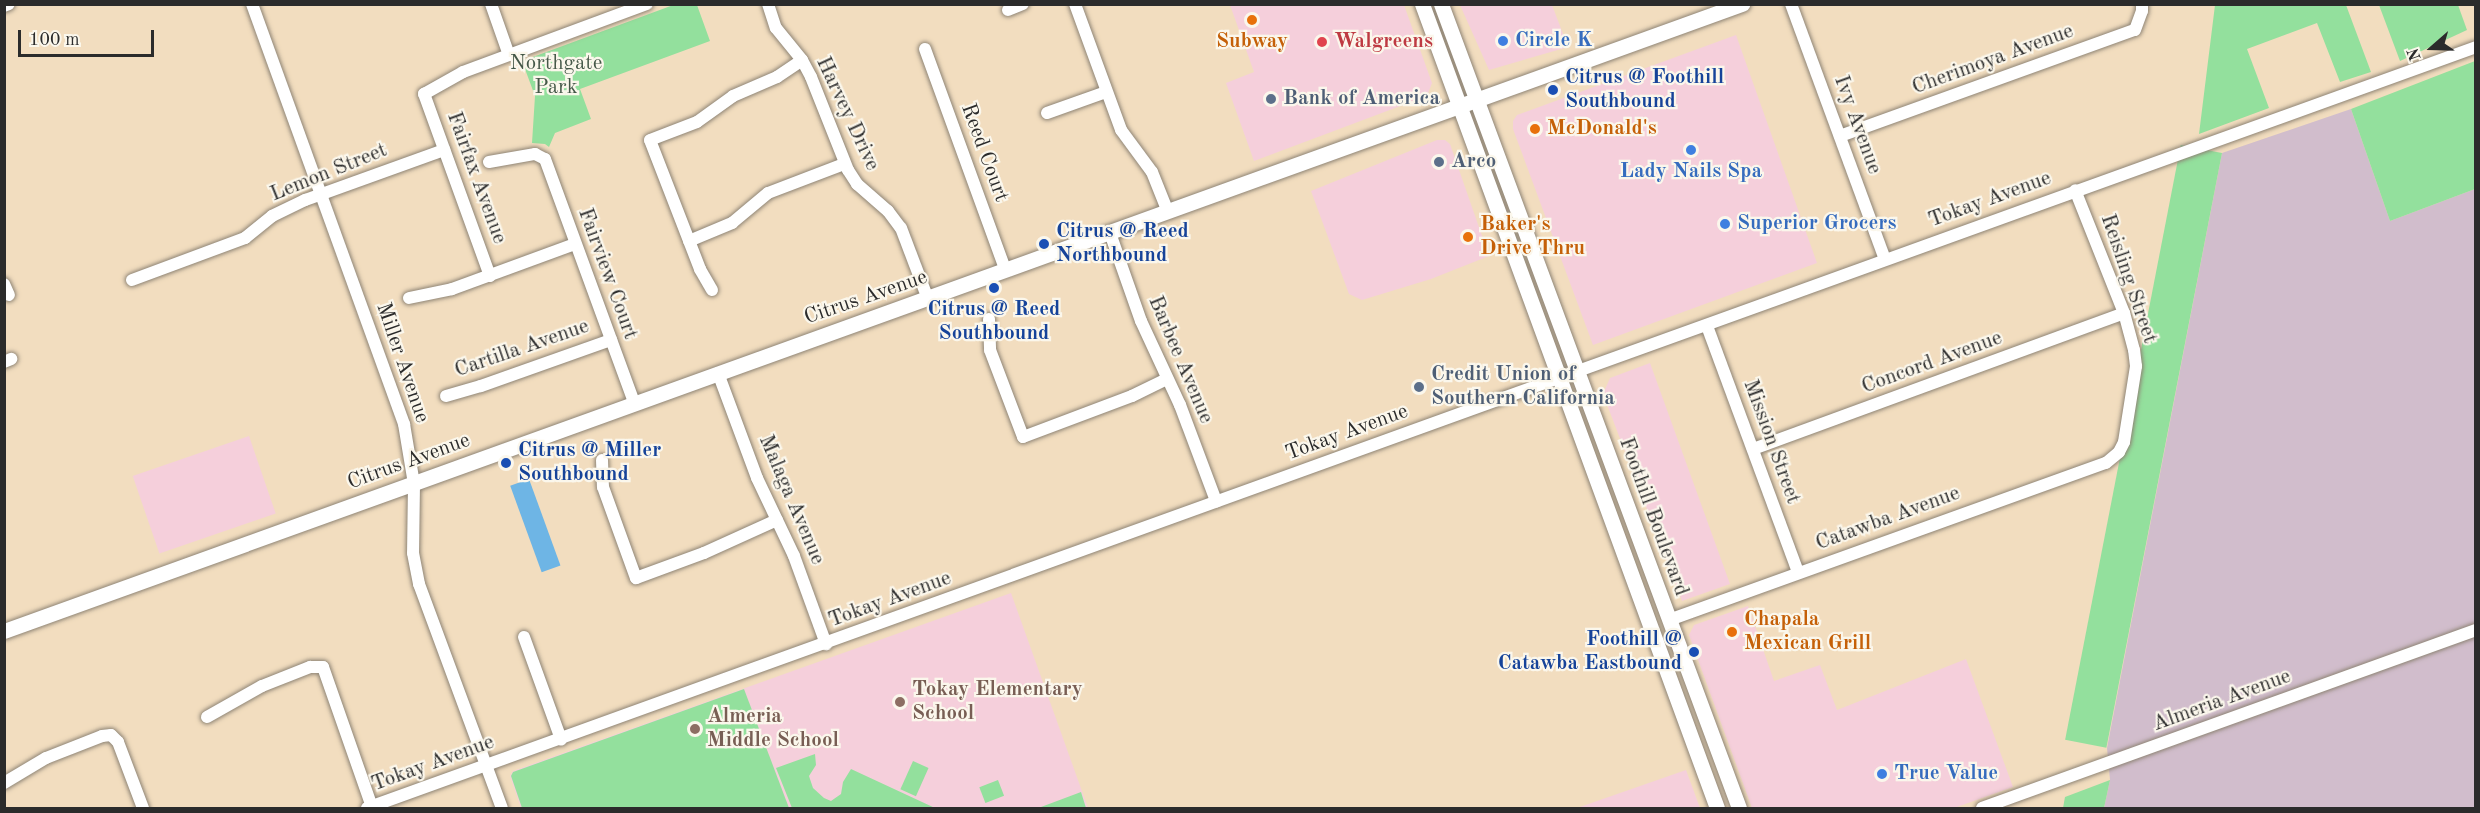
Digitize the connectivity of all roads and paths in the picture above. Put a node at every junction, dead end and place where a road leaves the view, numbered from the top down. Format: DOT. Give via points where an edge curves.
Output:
graph roads {
  1 [pos="252,4"];
  2 [pos="491,4"];
  3 [pos="647,4"];
  4 [pos="768,4"];
  5 [pos="1023,4"];
  6 [pos="1075,4"];
  7 [pos="1422,4"];
  8 [pos="1441,4"];
  9 [pos="1742,4"];
  10 [pos="1791,4"];
  11 [pos="2142,4"];
  12 [pos="1008,10"];
  13 [pos="2475,47"];
  14 [pos="925,49"];
  15 [pos="509,55"];
  16 [pos="802,60"];
  17 [pos="1106,92"];
  18 [pos="1476,100"];
  19 [pos="1460,105"];
  20 [pos="1047,113"];
  21 [pos="1840,136"];
  22 [pos="444,150"];
  23 [pos="489,162"];
  24 [pos="844,164"];
  25 [pos="2075,190"];
  26 [pos="322,194"];
  27 [pos="1168,212"];
  28 [pos="1110,233"];
  29 [pos="689,241"];
  30 [pos="575,244"];
  31 [pos="1885,259"];
  32 [pos="1006,271"];
  33 [pos="490,276"];
  34 [pos="132,280"];
  35 [pos="712,290"];
  36 [pos="409,298"];
  37 [pos="928,299"];
  38 [pos="2124,313"];
  39 [pos="989,319"];
  40 [pos="1707,326"];
  41 [pos="611,340"];
  42 [pos="1576,371"];
  43 [pos="718,373"];
  44 [pos="1559,377"];
  45 [pos="1167,379"];
  46 [pos="446,396"];
  47 [pos="634,402"];
  48 [pos="1753,449"];
  49 [pos="2119,452"];
  50 [pos="602,460"];
  51 [pos="414,484"];
  52 [pos="1216,501"];
  53 [pos="777,520"];
  54 [pos="1798,572"];
  55 [pos="1669,620"];
  56 [pos="2475,630"];
  57 [pos="4,631"];
  58 [pos="524,638"];
  59 [pos="826,644"];
  60 [pos="207,717"];
  61 [pos="561,738"];
  62 [pos="487,765"];
  63 [pos="4,783"];
  64 [pos="143,808"];
  65 [pos="369,808"];
  66 [pos="502,808"];
  67 [pos="1717,808"];
  68 [pos="1739,808"];
  69 [pos="1982,808"];
  1 -- 26 [label="street, Miller Avenue"];
  2 -- 15 [label="street"];
  3 -- 15 [label="street"];
  4 -- 16 [label="street, Harvey Drive" via="776,28"];
  5 -- 12 [label="street"];
  6 -- 17 [label="street"];
  7 -- 19 [label="main road, Foothill Boulevard"];
  8 -- 18 [label="main road, Foothill Boulevard"];
  9 -- 18 [label="main road, Citrus Avenue"];
  10 -- 21 [label="street, Ivy Avenue"];
  11 -- 21 [label="street, Cherimoya Avenue" via="2135,30"];
  13 -- 25 [label="street, Tokay Avenue"];
  14 -- 32 [label="street, Reed Court"];
  15 -- 22 [label="street, Fairfax Avenue" via="463,72 424,94"];
  16 -- 24 [label="street, Harvey Drive"];
  16 -- 29 [label="street" via="777,77 734,96 698,122 651,140"];
  17 -- 20 [label="street"];
  17 -- 27 [label="street" via="1121,130 1152,172"];
  18 -- 19 [label="main road, Citrus Avenue"];
  18 -- 42 [label="main road, Foothill Boulevard"];
  19 -- 27 [label="main road, Citrus Avenue"];
  19 -- 44 [label="main road, Foothill Boulevard"];
  21 -- 31 [label="street, Ivy Avenue"];
  22 -- 26 [label="street, Lemon Street"];
  22 -- 33 [label="street, Fairfax Avenue"];
  23 -- 30 [label="street, Fairview Court" via="535,154 545,159"];
  24 -- 29 [label="street" via="768,193 732,224"];
  24 -- 37 [label="street, Harvey Drive" via="857,184 898,224"];
  25 -- 31 [label="street, Tokay Avenue"];
  25 -- 38 [label="street, Reisling Street"];
  26 -- 34 [label="street, Lemon Street" via="272,216 245,238"];
  26 -- 51 [label="street, Miller Avenue" via="404,424"];
  27 -- 28 [label="main road, Citrus Avenue"];
  28 -- 32 [label="main road, Citrus Avenue"];
  28 -- 45 [label="street, Barbee Avenue" via="1141,321"];
  29 -- 35 [label="street"];
  30 -- 33 [label="street"];
  30 -- 41 [label="street, Fairview Court"];
  31 -- 40 [label="street, Tokay Avenue"];
  32 -- 37 [label="main road, Citrus Avenue"];
  33 -- 36 [label="street"];
  37 -- 43 [label="main road, Citrus Avenue"];
  38 -- 48 [label="street, Concord Avenue"];
  38 -- 49 [label="street, Reisling Street" via="2136,366"];
  39 -- 45 [label="street" via="990,350 1023,437"];
  40 -- 42 [label="street, Tokay Avenue"];
  40 -- 48 [label="street, Mission Street"];
  41 -- 46 [label="street, Cartilla Avenue"];
  41 -- 47 [label="street, Fairview Court"];
  42 -- 44 [label="street, Tokay Avenue"];
  42 -- 55 [label="main road, Foothill Boulevard"];
  43 -- 47 [label="main road, Citrus Avenue"];
  43 -- 53 [label="street, Malaga Avenue"];
  44 -- 52 [label="street, Tokay Avenue"];
  44 -- 67 [label="main road, Foothill Boulevard"];
  45 -- 52 [label="street, Barbee Avenue"];
  47 -- 51 [label="main road, Citrus Avenue"];
  48 -- 54 [label="street, Mission Street"];
  49 -- 54 [label="street, Catawba Avenue" via="2106,463"];
  50 -- 53 [label="street" via="603,487 636,578"];
  51 -- 57 [label="main road, Citrus Avenue"];
  51 -- 62 [label="street, Miller Avenue" via="413,553 419,584"];
  52 -- 59 [label="street, Tokay Avenue"];
  53 -- 59 [label="street, Malaga Avenue"];
  54 -- 55 [label="street, Catawba Avenue"];
  55 -- 68 [label="main road, Foothill Boulevard"];
  56 -- 69 [label="street, Almeria Avenue"];
  58 -- 61 [label="street"];
  59 -- 61 [label="street, Tokay Avenue"];
  60 -- 65 [label="street" via="262,686 323,667"];
  61 -- 62 [label="street, Tokay Avenue"];
  62 -- 65 [label="street, Tokay Avenue"];
  62 -- 66 [label="street, Miller Avenue"];
  63 -- 64 [label="street" via="46,758 111,735 118,742"];
}
